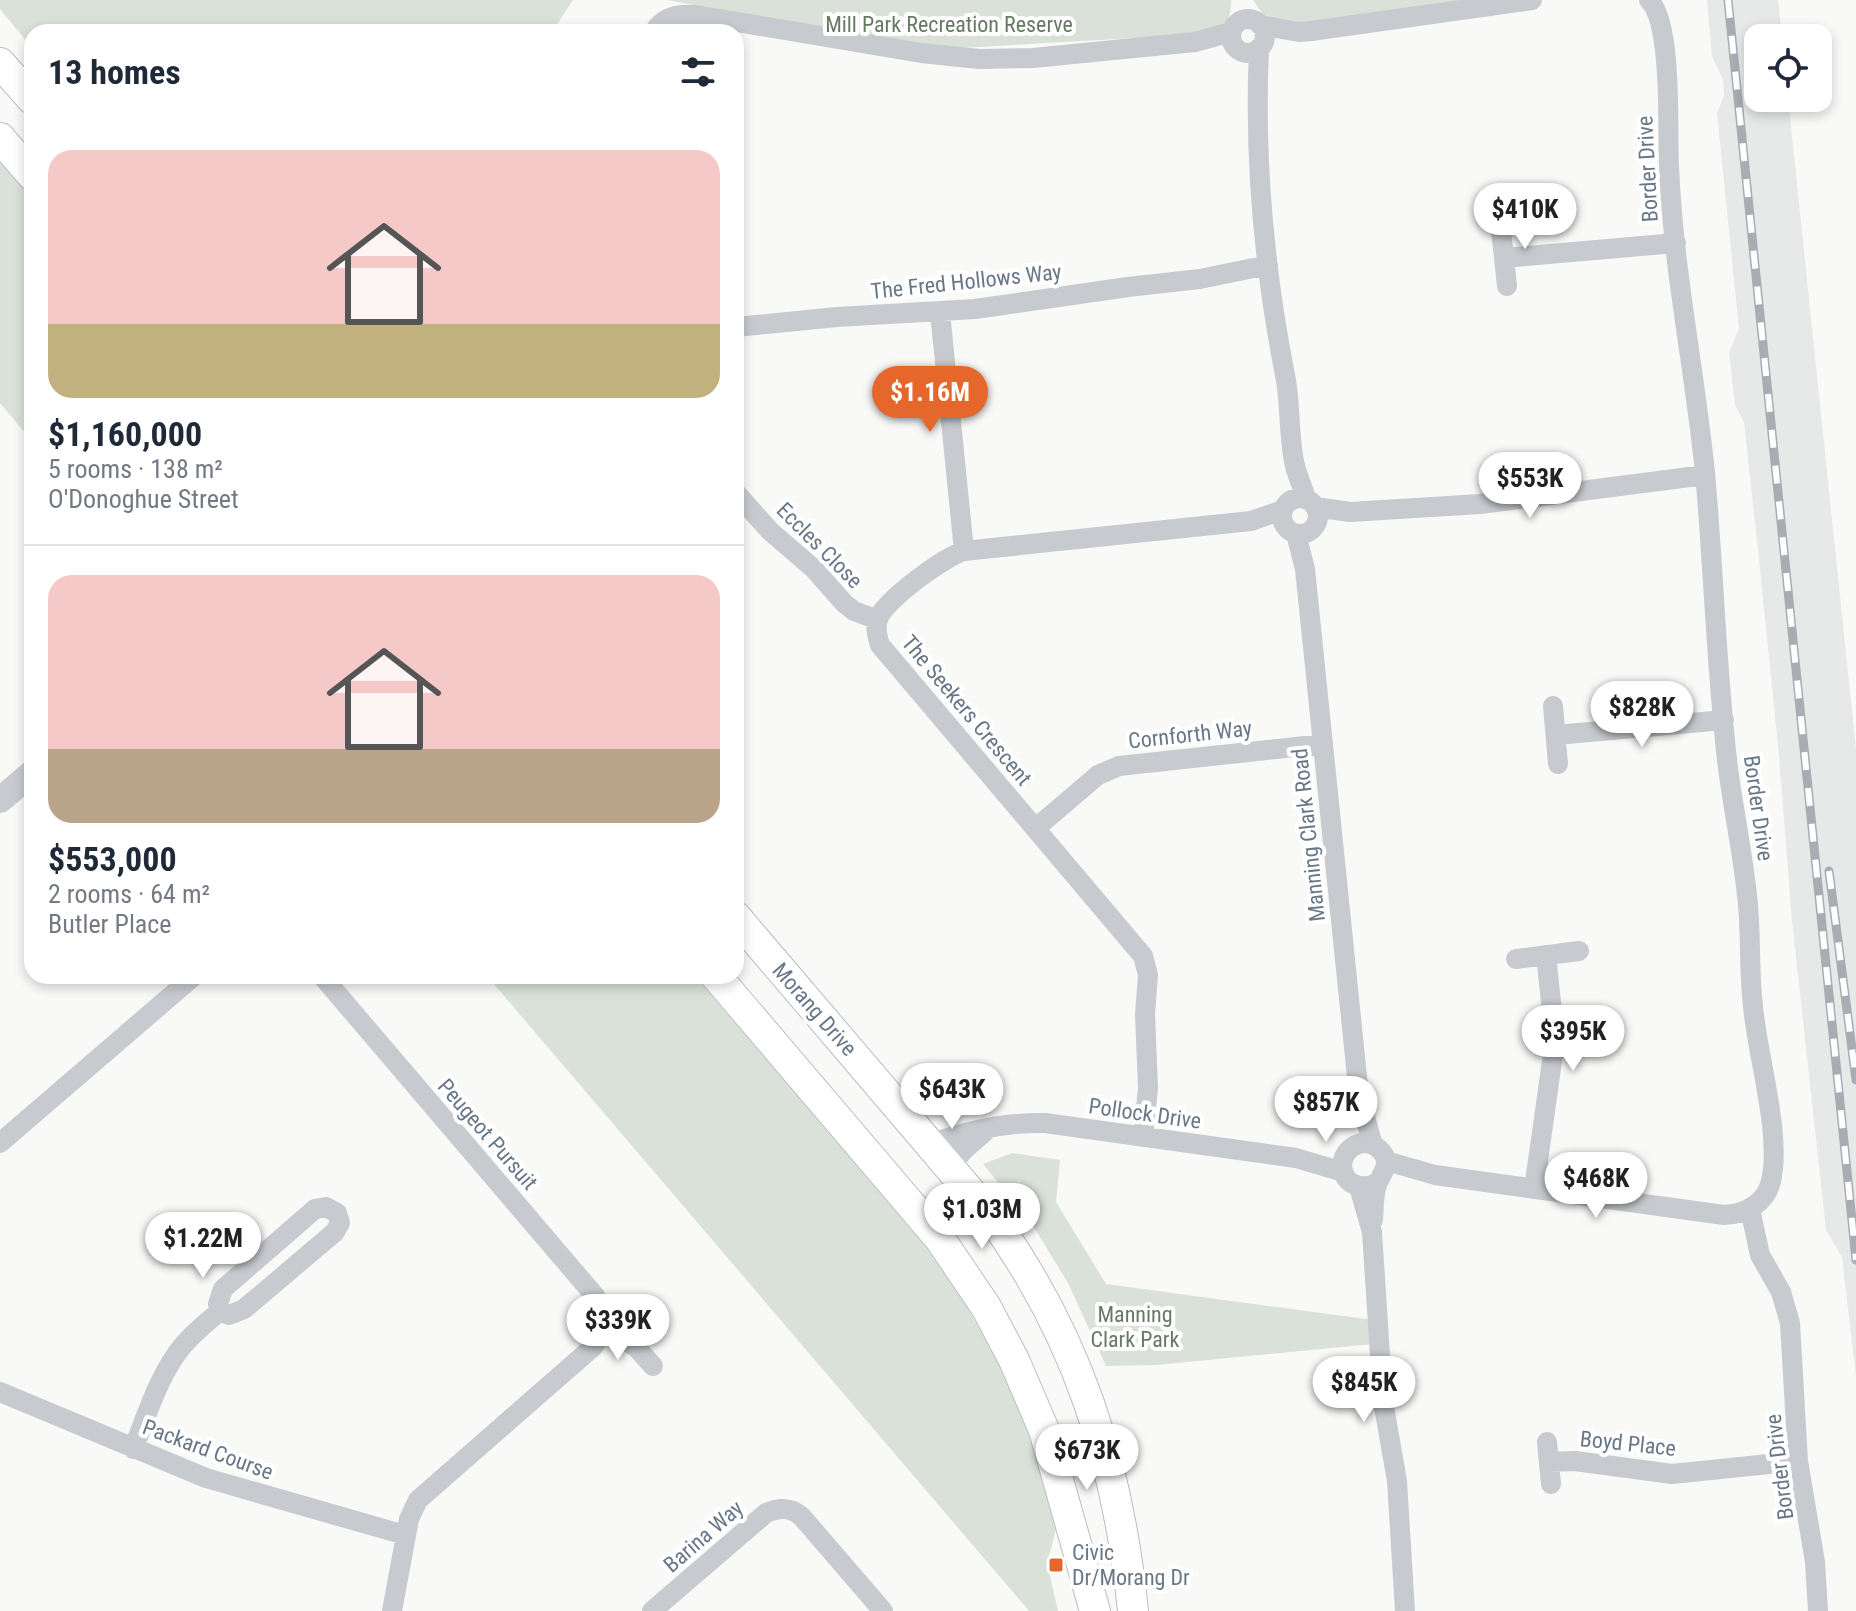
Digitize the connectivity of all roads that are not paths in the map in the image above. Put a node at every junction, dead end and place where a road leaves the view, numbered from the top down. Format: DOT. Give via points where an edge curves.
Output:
graph roads {
  1 [pos="1238,0"];
  2 [pos="1248,0"];
  3 [pos="1532,0"];
  4 [pos="1649,0"];
  5 [pos="661,24"];
  6 [pos="1248,37"];
  7 [pos="0,63"];
  8 [pos="24,90"];
  9 [pos="0,138"];
  10 [pos="24,166"];
  11 [pos="1500,221"];
  12 [pos="1676,243"];
  13 [pos="1504,258"];
  14 [pos="1269,273"];
  15 [pos="1507,286"];
  16 [pos="940,312"];
  17 [pos="744,326"];
  18 [pos="1705,475"];
  19 [pos="744,502"];
  20 [pos="1300,516"];
  21 [pos="964,551"];
  22 [pos="878,620"];
  23 [pos="1553,706"];
  24 [pos="1724,720"];
  25 [pos="1556,735"];
  26 [pos="1323,744"];
  27 [pos="1558,764"];
  28 [pos="24,780"];
  29 [pos="0,800"];
  30 [pos="1036,828"];
  31 [pos="744,926"];
  32 [pos="1579,951"];
  33 [pos="1546,955"];
  34 [pos="1516,959"];
  35 [pos="185,984"];
  36 [pos="329,984"];
  37 [pos="723,984"];
  38 [pos="988,1129"];
  39 [pos="1143,1137"];
  40 [pos="0,1143"];
  41 [pos="930,1144"];
  42 [pos="1365,1166"];
  43 [pos="950,1167"];
  44 [pos="1534,1189"];
  45 [pos="1750,1209"];
  46 [pos="220,1311"];
  47 [pos="604,1329"];
  48 [pos="653,1366"];
  49 [pos="0,1392"];
  50 [pos="133,1449"];
  51 [pos="1798,1461"];
  52 [pos="1551,1484"];
  53 [pos="405,1535"];
  54 [pos="392,1611"];
  55 [pos="652,1611"];
  56 [pos="883,1611"];
  57 [pos="1095,1611"];
  58 [pos="1133,1611"];
  59 [pos="1405,1611"];
  60 [pos="1818,1611"];
  1 -- 6 [label="street, Manning Clark Road"];
  2 -- 6 [label="street, Manning Clark Road"];
  3 -- 6 [label="street"];
  4 -- 12 [label="street, Border Drive" via="1660,17 1664,42"];
  5 -- 6 [label="street" via="683,14 696,15 979,59"];
  6 -- 14 [label="street, Manning Clark Road" via="1257,90"];
  7 -- 8 [label="main road"];
  9 -- 10 [label="main road"];
  11 -- 13 [label="street"];
  12 -- 13 [label="street"];
  12 -- 18 [label="street, Border Drive"];
  13 -- 15 [label="street"];
  14 -- 16 [label="street, The Fred Hollows Way"];
  14 -- 20 [label="street, Manning Clark Road"];
  16 -- 17 [label="street, The Fred Hollows Way"];
  16 -- 21 [label="street"];
  18 -- 20 [label="street, The Seekers Crescent" via="1480,504"];
  18 -- 24 [label="street, Border Drive"];
  19 -- 22 [label="street, Eccles Close" via="844,603"];
  20 -- 21 [label="street, The Seekers Crescent"];
  20 -- 26 [label="street, Manning Clark Road"];
  21 -- 22 [label="street, The Seekers Crescent" via="937,563"];
  22 -- 30 [label="street, The Seekers Crescent" via="880,645"];
  23 -- 25 [label="street"];
  24 -- 25 [label="street"];
  24 -- 45 [label="street, Border Drive" via="1772,1142 1771,1183"];
  25 -- 27 [label="street"];
  26 -- 30 [label="street, Cornforth Way" via="1119,766 1098,775"];
  26 -- 42 [label="street, Manning Clark Road"];
  28 -- 29 [label="street"];
  30 -- 39 [label="street, The Seekers Crescent" via="1147,966"];
  31 -- 41 [label="main road, Morang Drive"];
  32 -- 33 [label="street"];
  33 -- 34 [label="street"];
  33 -- 44 [label="street" via="1555,1040"];
  35 -- 40 [label="street"];
  36 -- 47 [label="street, Peugeot Pursuit" via="595,1296 604,1313"];
  37 -- 57 [label="main road" via="940,1239 986,1307 1044,1430"];
  38 -- 39 [label="street, Pollock Drive" via="1045,1123"];
  38 -- 41 [label="street, Pollock Drive"];
  38 -- 43 [label="street"];
  39 -- 42 [label="street, Pollock Drive"];
  41 -- 43 [label="main road, Morang Drive"];
  42 -- 44 [label="street, Pollock Drive"];
  42 -- 59 [label="street, Manning Clark Road"];
  43 -- 58 [label="main road, Morang Drive" via="1014,1248 1076,1365 1106,1456 1127,1546"];
  44 -- 45 [label="street, Pollock Drive" via="1716,1214"];
  45 -- 51 [label="street, Border Drive" via="1760,1255 1781,1292 1790,1323"];
  46 -- 46 [label="street" via="229,1315 244,1309 324,1242 338,1228 337,1213 321,1206 308,1215 223,1289"];
  46 -- 50 [label="street" via="175,1356"];
  47 -- 48 [label="street" via="636,1347"];
  47 -- 53 [label="street" via="593,1347 425,1491"];
  49 -- 50 [label="street, Packard Course"];
  50 -- 53 [label="street, Packard Course" via="220,1482"];
  51 -- 52 [label="street, Boyd Place" via="1683,1474 1575,1461 1548,1452"];
  51 -- 60 [label="street, Border Drive"];
  53 -- 54 [label="street"];
  55 -- 56 [label="street, Barina Way" via="766,1513 790,1509"];
}
